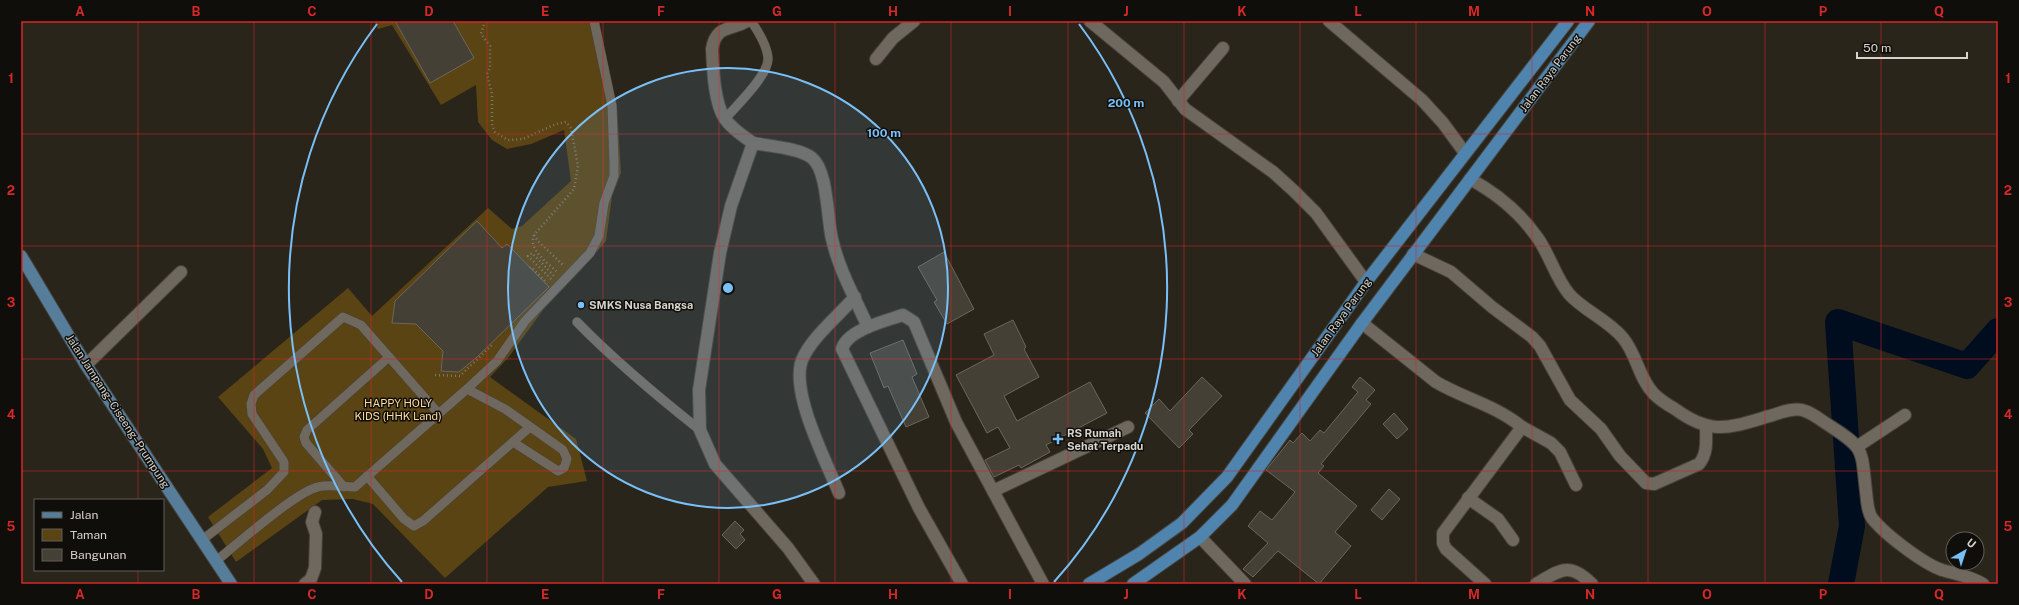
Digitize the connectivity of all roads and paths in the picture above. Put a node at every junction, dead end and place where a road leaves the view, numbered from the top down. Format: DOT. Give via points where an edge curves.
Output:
graph roads {
  1 [pos="485,21"];
  2 [pos="594,21"];
  3 [pos="747,21"];
  4 [pos="751,21"];
  5 [pos="914,21"];
  6 [pos="1090,21"];
  7 [pos="1329,21"];
  8 [pos="1568,21"];
  9 [pos="1589,21"];
  10 [pos="1223,48"];
  11 [pos="876,59"];
  12 [pos="1178,101"];
  13 [pos="725,119"];
  14 [pos="753,143"];
  15 [pos="1465,153"];
  16 [pos="1470,179"];
  17 [pos="534,235"];
  18 [pos="1413,254"];
  19 [pos="21,256"];
  20 [pos="530,268"];
  21 [pos="181,272"];
  22 [pos="571,273"];
  23 [pos="1366,282"];
  24 [pos="855,297"];
  25 [pos="577,322"];
  26 [pos="1362,323"];
  27 [pos="868,327"];
  28 [pos="389,358"];
  29 [pos="86,365"];
  30 [pos="467,389"];
  31 [pos="439,414"];
  32 [pos="1905,415"];
  33 [pos="530,427"];
  34 [pos="1128,427"];
  35 [pos="1522,427"];
  36 [pos="1706,427"];
  37 [pos="700,430"];
  38 [pos="513,442"];
  39 [pos="1854,442"];
  40 [pos="367,476"];
  41 [pos="1576,485"];
  42 [pos="344,487"];
  43 [pos="993,491"];
  44 [pos="839,493"];
  45 [pos="1468,498"];
  46 [pos="315,512"];
  47 [pos="1200,537"];
  48 [pos="202,540"];
  49 [pos="1514,540"];
  50 [pos="216,561"];
  51 [pos="231,584"];
  52 [pos="305,584"];
  53 [pos="814,584"];
  54 [pos="962,584"];
  55 [pos="1043,584"];
  56 [pos="1089,584"];
  57 [pos="1133,584"];
  58 [pos="1245,584"];
  59 [pos="1485,584"];
  60 [pos="1536,584"];
  61 [pos="1592,584"];
  62 [pos="1983,584"];
  1 -- 17 [label="path" via="481,34 490,46 490,68 487,74 492,94 492,124 495,132 508,140 523,139 566,122 571,128 578,166 574,189"];
  2 -- 22 [label="lane" via="612,106 614,176 604,203 595,245"];
  3 -- 13 [label="street" via="721,31 714,41 713,67 719,107"];
  4 -- 13 [label="lane" via="768,55 767,65 759,80"];
  5 -- 11 [label="street" via="894,38"];
  6 -- 12 [label="street" via="1164,82"];
  7 -- 15 [label="street" via="1422,100 1444,123"];
  8 -- 15 [label="highway, Jalan Raya Parung"];
  9 -- 16 [label="highway, Jalan Raya Parung"];
  10 -- 12 [label="street"];
  12 -- 23 [label="street" via="1185,109 1273,172 1316,213"];
  13 -- 14 [label="street"];
  14 -- 24 [label="street" via="804,153 815,162 822,177 832,239 839,264"];
  14 -- 37 [label="street" via="732,206 720,253 698,390"];
  15 -- 23 [label="highway, Jalan Raya Parung"];
  16 -- 18 [label="highway, Jalan Raya Parung"];
  16 -- 36 [label="street" via="1492,191 1538,238 1570,295 1622,337 1632,351 1642,377 1654,394 1687,418"];
  17 -- 20 [label="path" via="534,249 560,274 556,278 532,253 528,256 553,281 549,286"];
  17 -- 22 [label="path"];
  18 -- 26 [label="highway, Jalan Raya Parung"];
  18 -- 36 [label="street" via="1451,272 1492,307 1532,336 1570,400 1602,429 1620,456 1646,483 1654,484 1699,464 1706,450"];
  19 -- 29 [label="main road, Jalan Jampang–Ciseeng–Prumpung"];
  21 -- 29 [label="street"];
  22 -- 30 [label="lane" via="525,321 497,361"];
  23 -- 56 [label="highway, Jalan Raya Parung" via="1227,477 1182,523 1139,554"];
  24 -- 27 [label="street"];
  24 -- 44 [label="street" via="809,347 802,360 799,376 813,431"];
  25 -- 37 [label="lane" via="634,377"];
  26 -- 35 [label="street" via="1436,382 1495,408"];
  26 -- 47 [label="highway, Jalan Raya Parung" via="1232,505"];
  27 -- 43 [label="street" via="903,315 914,322 956,422"];
  27 -- 54 [label="street" via="847,339 843,353 919,508"];
  28 -- 31 [label="lane"];
  28 -- 42 [label="lane" via="307,430 304,437 306,443"];
  28 -- 48 [label="lane" via="361,325 343,317 254,395 251,404 252,414 284,462 284,472 267,490"];
  29 -- 48 [label="main road, Jalan Jampang–Ciseeng–Prumpung"];
  30 -- 31 [label="lane"];
  30 -- 33 [label="lane" via="505,409"];
  31 -- 40 [label="lane"];
  32 -- 39 [label="street"];
  33 -- 38 [label="lane"];
  33 -- 38 [label="lane" via="563,450 567,459 564,468 558,472"];
  34 -- 43 [label="street"];
  35 -- 41 [label="street" via="1551,443 1560,452"];
  35 -- 45 [label="street"];
  36 -- 39 [label="street" via="1720,428 1785,411 1804,410"];
  37 -- 53 [label="street" via="715,464 788,548"];
  38 -- 40 [label="lane" via="414,526 404,519"];
  39 -- 62 [label="street" via="1861,454 1867,505 1871,517 1930,565"];
  40 -- 42 [label="lane" via="355,487"];
  42 -- 50 [label="lane" via="317,487 309,490"];
  43 -- 55 [label="street"];
  45 -- 49 [label="street" via="1498,519"];
  45 -- 59 [label="street" via="1444,530 1443,543 1446,549"];
  46 -- 52 [label="street" via="312,522 316,534 315,568 311,579"];
  47 -- 57 [label="highway, Jalan Raya Parung"];
  47 -- 58 [label="street"];
  48 -- 50 [label="main road, Jalan Jampang–Ciseeng–Prumpung"];
  50 -- 51 [label="main road, Jalan Jampang–Ciseeng–Prumpung"];
  60 -- 61 [label="street" via="1566,569 1576,570"];
}
